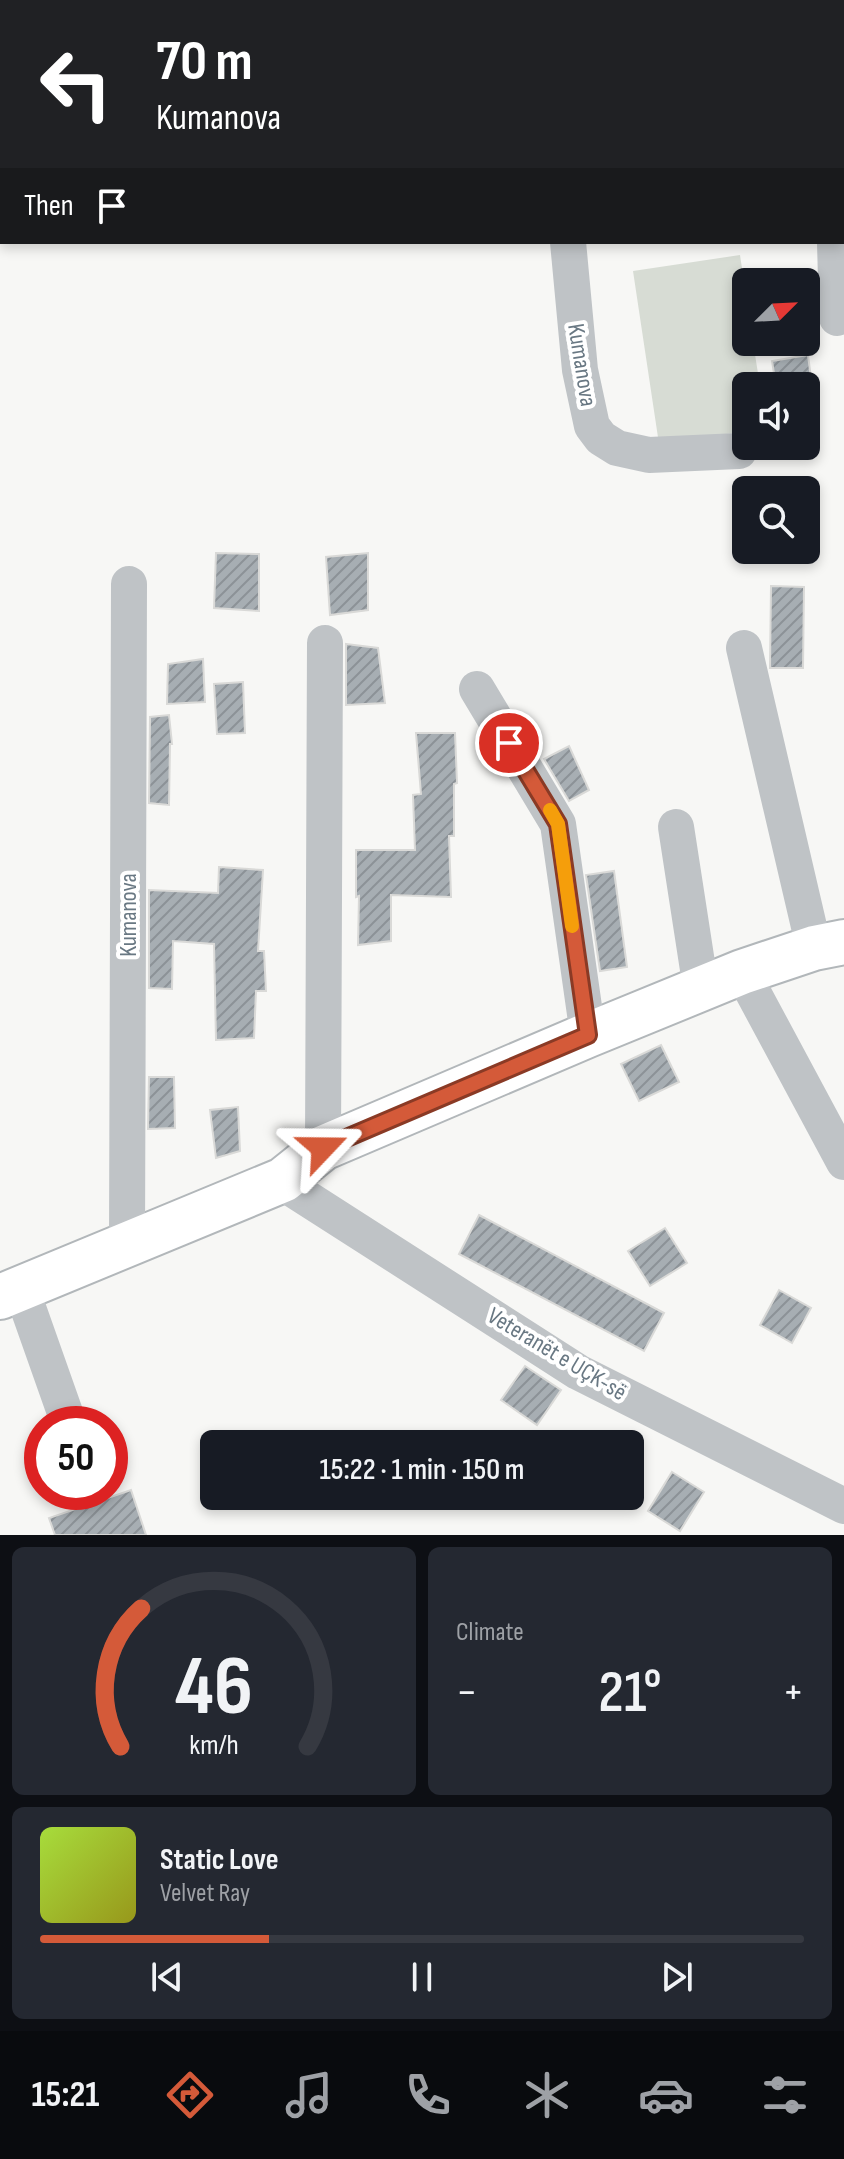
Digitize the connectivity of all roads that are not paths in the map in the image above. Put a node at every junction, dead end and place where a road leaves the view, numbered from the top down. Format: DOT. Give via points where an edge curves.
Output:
graph roads {
  1 [pos="568,244"];
  2 [pos="835,244"];
  3 [pos="837,318"];
  4 [pos="732,451"];
  5 [pos="129,584"];
  6 [pos="325,643"];
  7 [pos="744,648"];
  8 [pos="477,689"];
  9 [pos="676,827"];
  10 [pos="829,945"];
  11 [pos="742,972"];
  12 [pos="701,989"];
  13 [pos="588,1035"];
  14 [pos="323,1148"];
  15 [pos="844,1162"];
  16 [pos="283,1180"];
  17 [pos="127,1247"];
  18 [pos="11,1293"];
  19 [pos="61,1406"];
  20 [pos="844,1506"];
  1 -- 4 [label="street, Kumanova" via="580,370 592,426 601,438 617,448 649,455"];
  2 -- 3 [label="street"];
  5 -- 17 [label="street, Kumanova"];
  6 -- 14 [label="street"];
  7 -- 10 [label="street"];
  8 -- 13 [label="street" via="558,824"];
  9 -- 12 [label="street"];
  10 -- 11 [label="main road"];
  11 -- 12 [label="main road"];
  11 -- 15 [label="street"];
  12 -- 13 [label="main road"];
  13 -- 14 [label="main road"];
  14 -- 16 [label="main road"];
  16 -- 17 [label="main road"];
  16 -- 20 [label="street, Veteranët e UÇK-së" via="578,1372"];
  17 -- 18 [label="main road"];
  18 -- 19 [label="street"];
}
